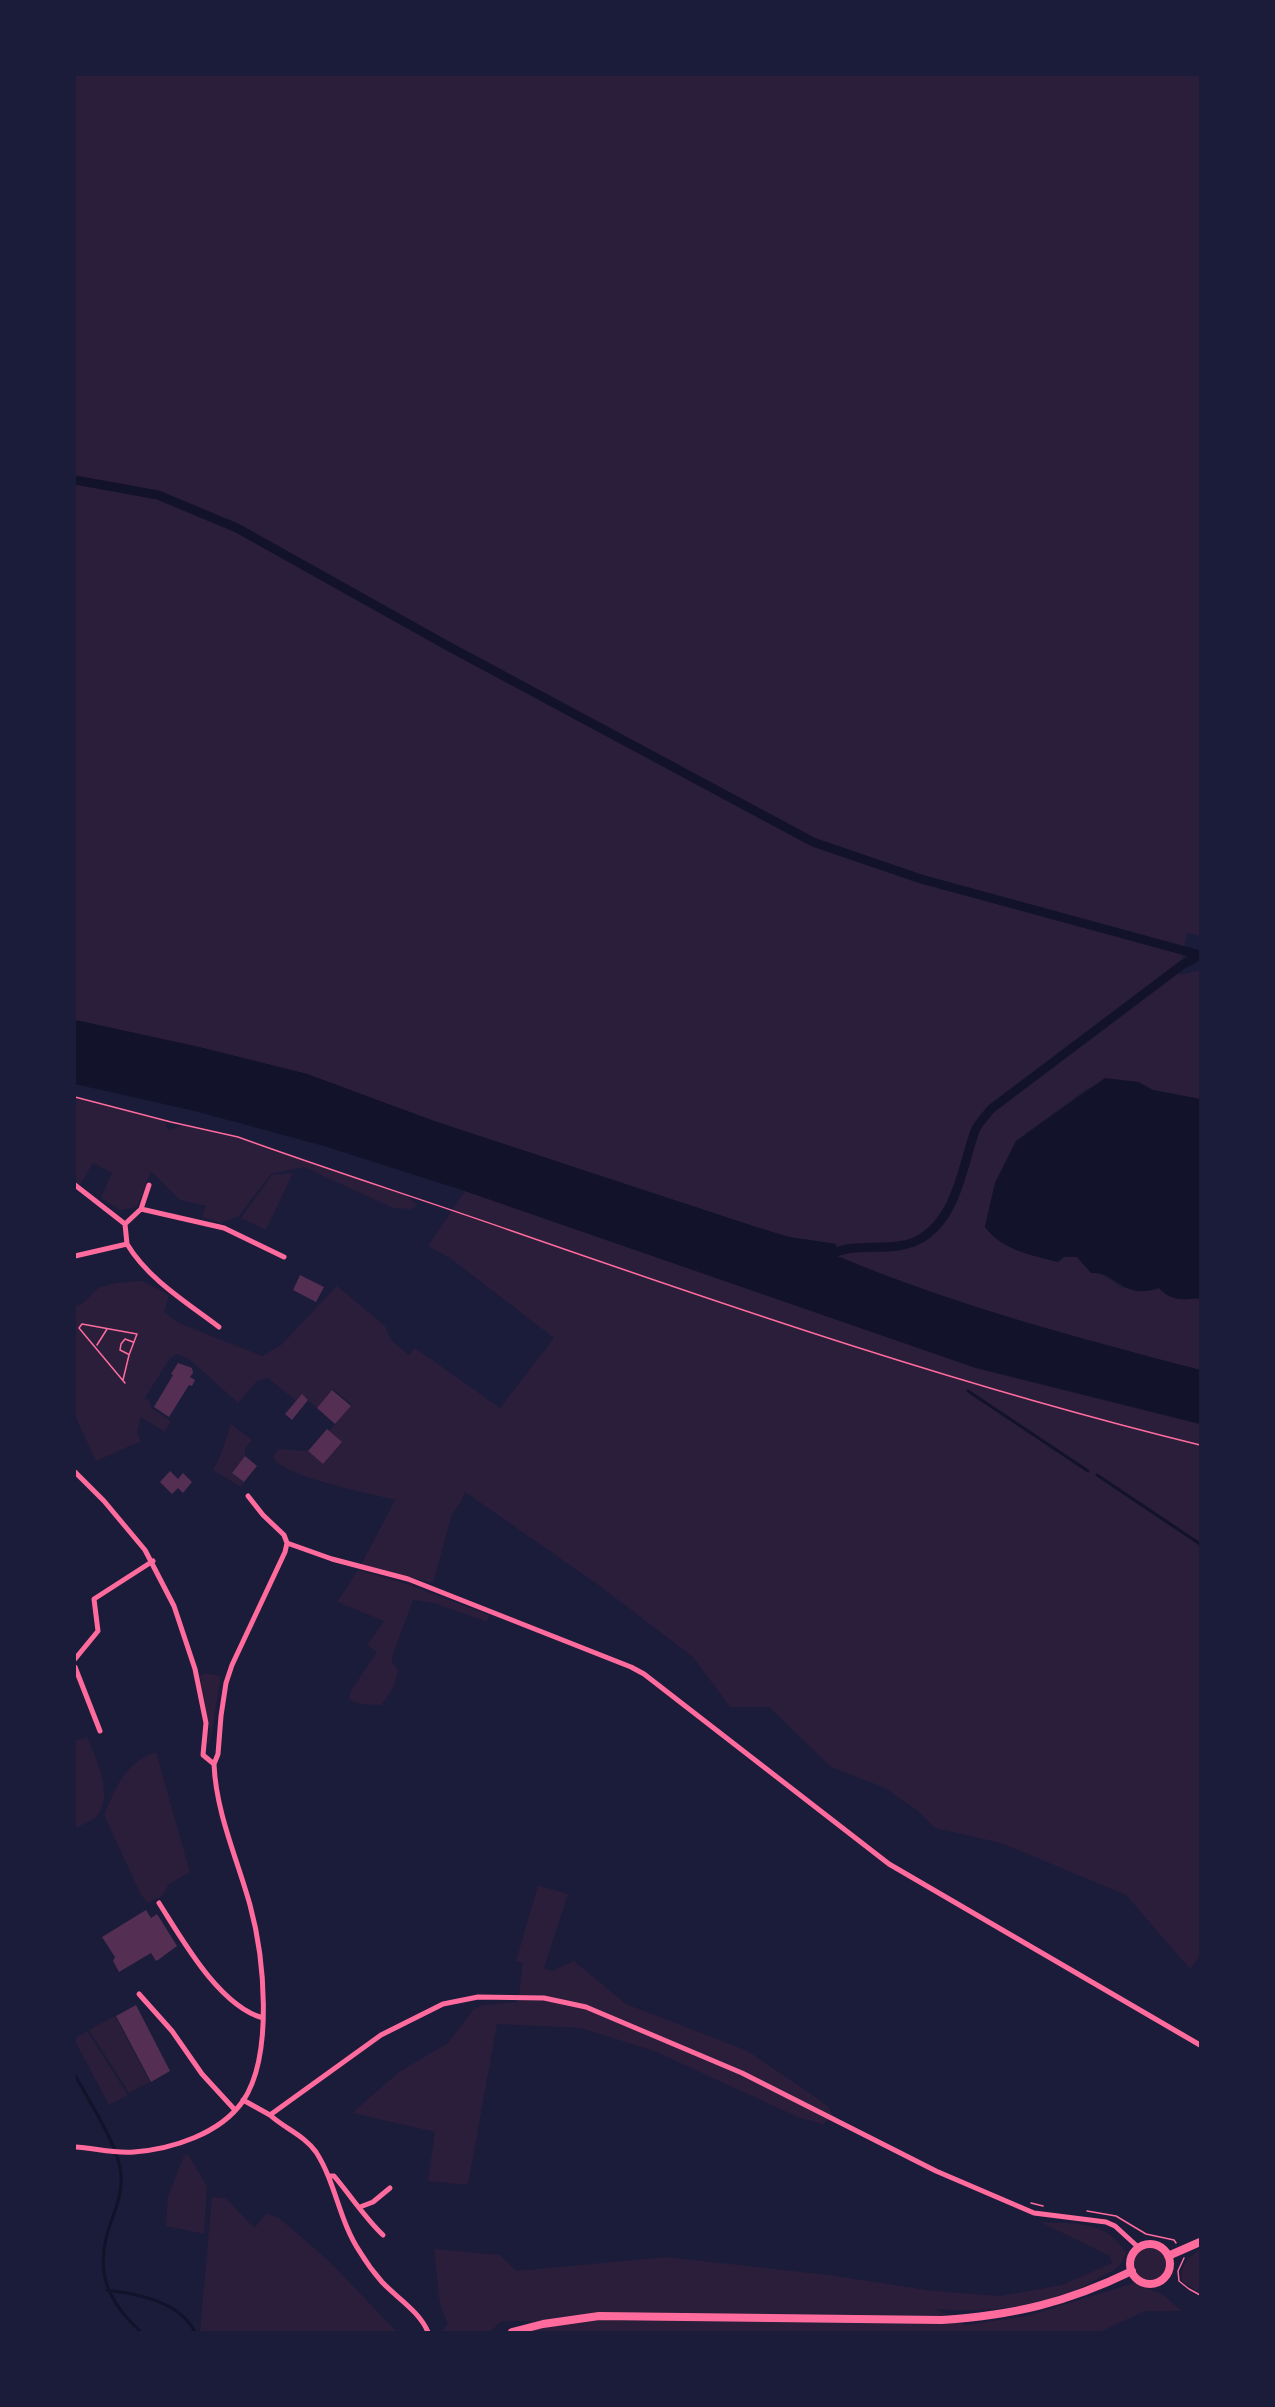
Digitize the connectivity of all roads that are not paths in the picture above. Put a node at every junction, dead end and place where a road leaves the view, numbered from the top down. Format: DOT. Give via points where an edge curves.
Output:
graph roads {
  1 [pos="75,1185"];
  2 [pos="149,1185"];
  3 [pos="141,1209"];
  4 [pos="125,1224"];
  5 [pos="127,1244"];
  6 [pos="75,1256"];
  7 [pos="284,1257"];
  8 [pos="219,1327"];
  9 [pos="75,1472"];
  10 [pos="248,1496"];
  11 [pos="287,1543"];
  12 [pos="151,1562"];
  13 [pos="75,1659"];
  14 [pos="75,1667"];
  15 [pos="100,1731"];
  16 [pos="214,1764"];
  17 [pos="159,1903"];
  18 [pos="139,1994"];
  19 [pos="263,2018"];
  20 [pos="1200,2045"];
  21 [pos="243,2100"];
  22 [pos="235,2110"];
  23 [pos="270,2115"];
  24 [pos="75,2147"];
  25 [pos="328,2176"];
  26 [pos="390,2188"];
  27 [pos="360,2207"];
  28 [pos="383,2235"];
  29 [pos="1200,2242"];
  30 [pos="1138,2247"];
  31 [pos="1168,2256"];
  32 [pos="1131,2271"];
  33 [pos="428,2332"];
  34 [pos="512,2332"];
  1 -- 4 [label="street"];
  2 -- 3 [label="street"];
  3 -- 4 [label="street"];
  3 -- 7 [label="street" via="224,1228"];
  4 -- 5 [label="street"];
  5 -- 6 [label="street"];
  5 -- 8 [label="street" via="138,1263"];
  9 -- 12 [label="street" via="132,1533"];
  10 -- 11 [label="street"];
  11 -- 16 [label="street" via="226,1683"];
  11 -- 20 [label="street" via="408,1579 631,1667 889,1864"];
  12 -- 13 [label="street" via="94,1599 98,1632"];
  12 -- 16 [label="street" via="174,1606 195,1669 206,1723 202,1755"];
  14 -- 15 [label="street"];
  16 -- 19 [label="street" via="218,1805 251,1908 262,1968"];
  17 -- 19 [label="street" via="202,1970 242,2008"];
  18 -- 22 [label="street"];
  19 -- 21 [label="street" via="255,2074"];
  21 -- 22 [label="street"];
  21 -- 23 [label="street"];
  22 -- 24 [label="street" via="206,2132 139,2151"];
  23 -- 25 [label="street" via="315,2150"];
  23 -- 30 [label="street" via="381,2036 443,2004 478,1997 544,1998 586,2007 742,2073 936,2171 1034,2213 1106,2222"];
  25 -- 27 [label="street" via="334,2176"];
  25 -- 33 [label="street" via="348,2232 360,2252 381,2282 412,2310"];
  26 -- 27 [label="street"];
  27 -- 28 [label="street"];
  29 -- 31 [label="main road"];
  30 -- 31 [label="main road" via="1158,2245"];
  30 -- 32 [label="main road" via="1131,2259"];
  31 -- 32 [label="main road" via="1168,2271 1158,2282 1141,2282"];
  32 -- 34 [label="main road" via="1043,2306 987,2317 942,2320 599,2316"];
}
